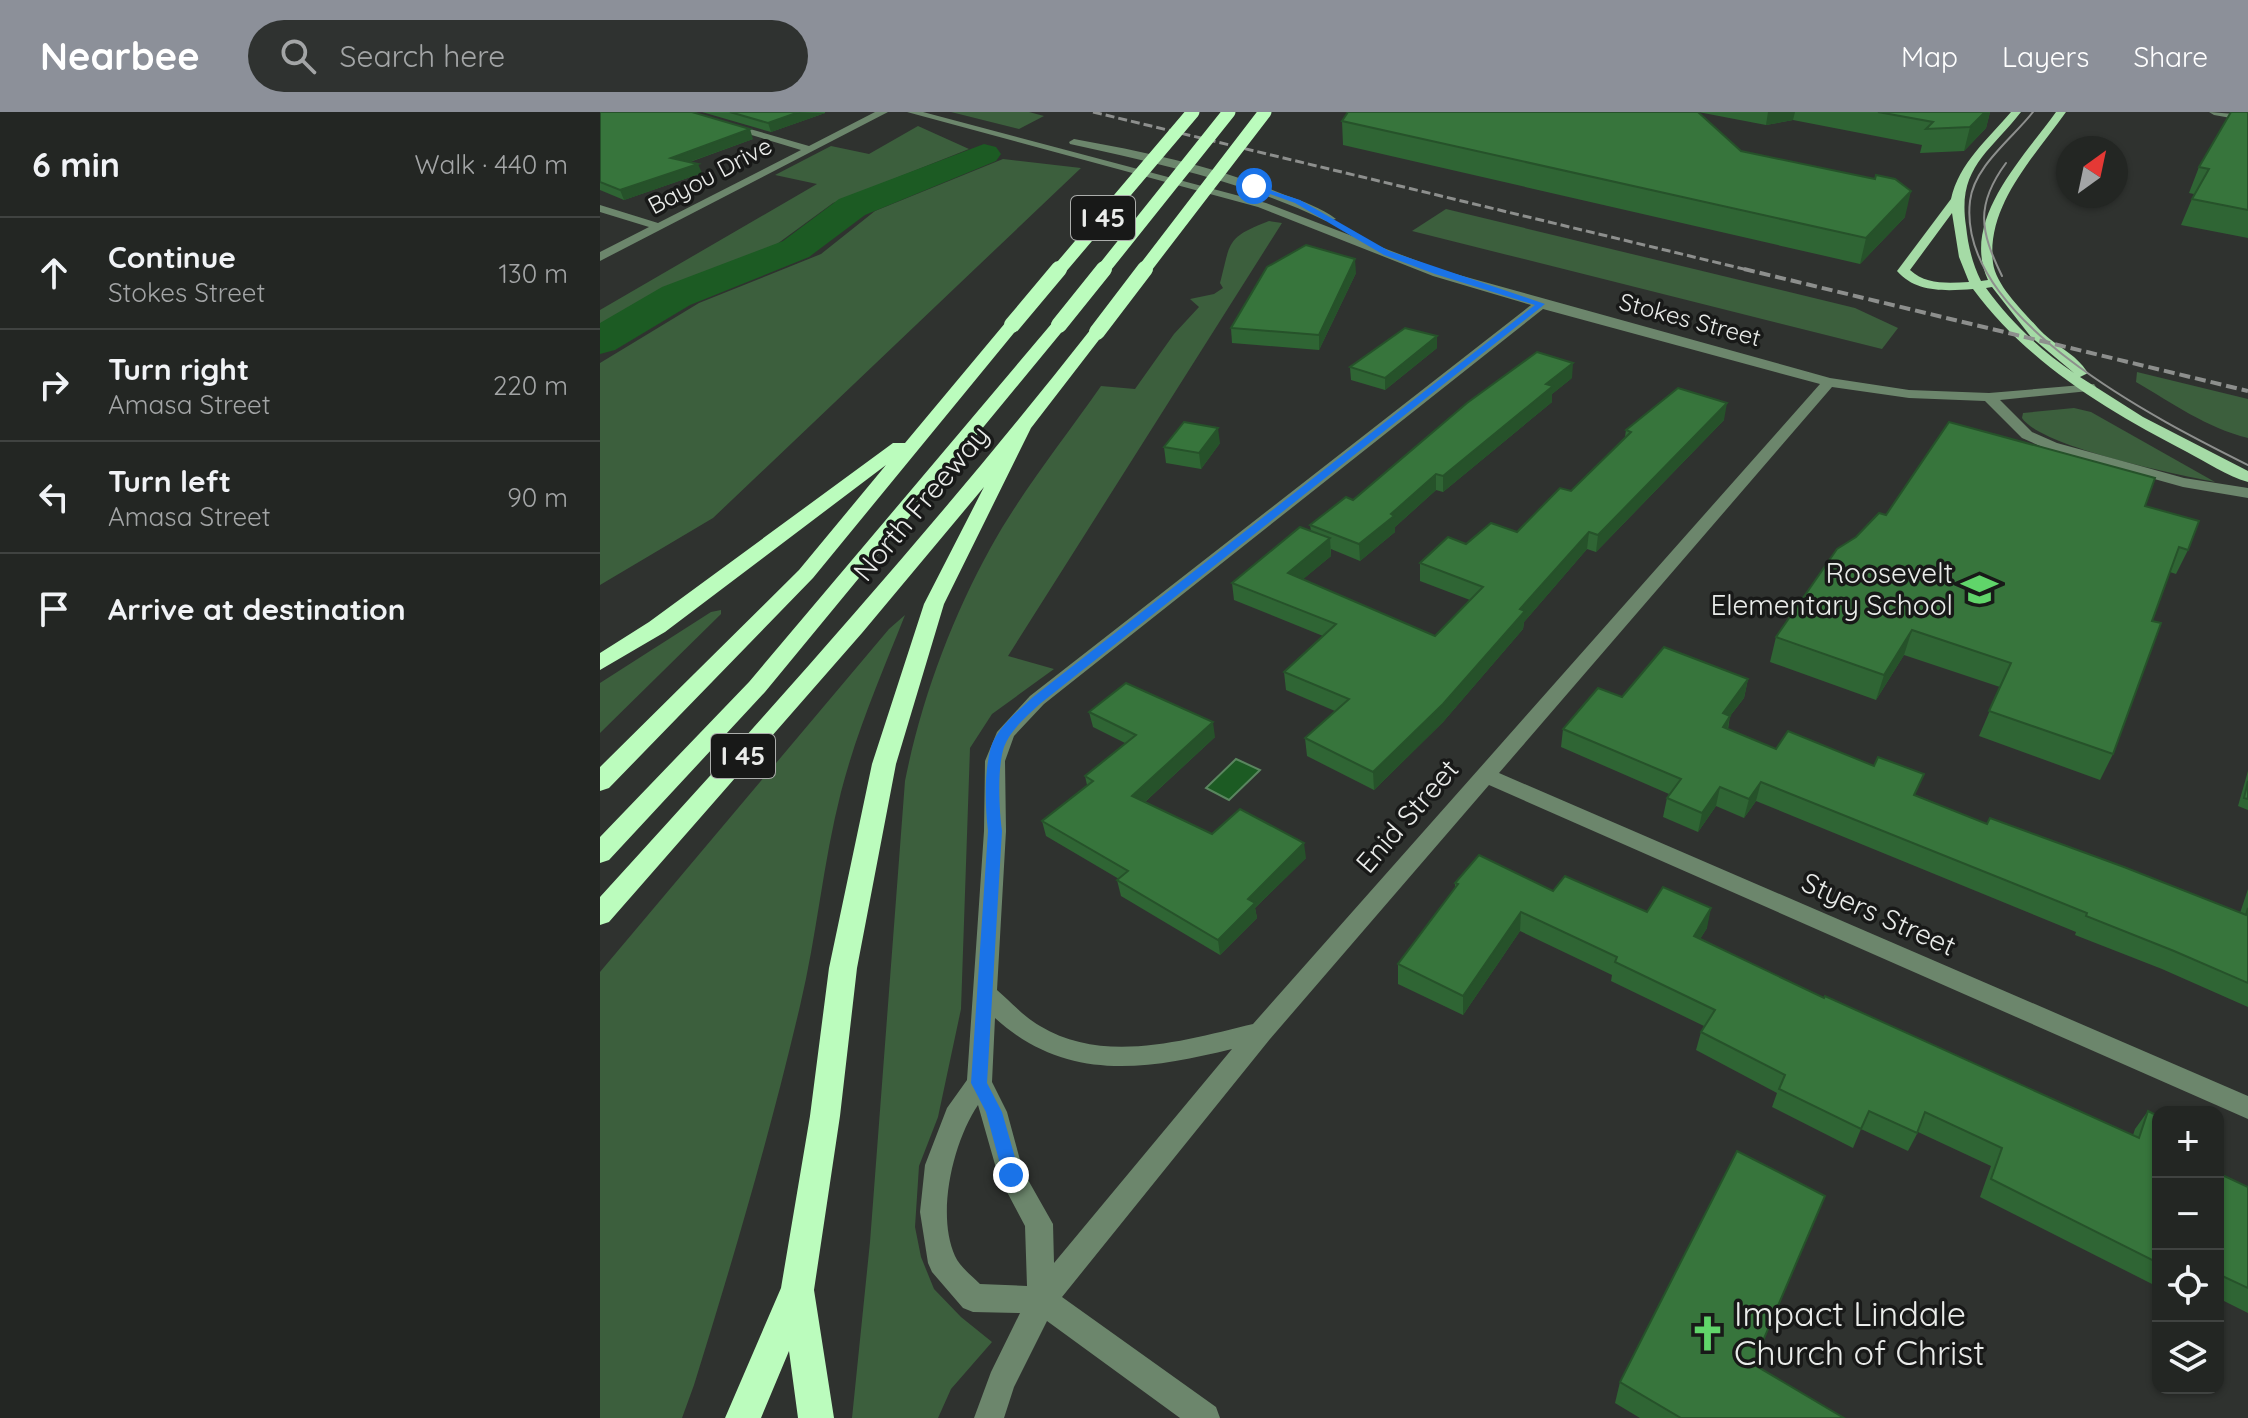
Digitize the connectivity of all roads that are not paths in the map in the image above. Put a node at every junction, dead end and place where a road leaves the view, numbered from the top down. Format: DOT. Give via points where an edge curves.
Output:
graph roads {
  1 [pos="680,112"];
  2 [pos="883,112"];
  3 [pos="912,112"];
  4 [pos="1193,112"];
  5 [pos="1229,112"];
  6 [pos="1265,112"];
  7 [pos="2016,112"];
  8 [pos="2061,112"];
  9 [pos="2214,112"];
  10 [pos="2248,118"];
  11 [pos="809,149"];
  12 [pos="1957,199"];
  13 [pos="600,208"];
  14 [pos="659,227"];
  15 [pos="600,257"];
  16 [pos="1996,284"];
  17 [pos="1976,285"];
  18 [pos="1541,304"];
  19 [pos="1829,382"];
  20 [pos="2089,387"];
  21 [pos="1989,397"];
  22 [pos="924,429"];
  23 [pos="1023,429"];
  24 [pos="2248,477"];
  25 [pos="2248,493"];
  26 [pos="600,663"];
  27 [pos="1485,775"];
  28 [pos="600,782"];
  29 [pos="600,853"];
  30 [pos="600,915"];
  31 [pos="987,996"];
  32 [pos="1261,1032"];
  33 [pos="979,1083"];
  34 [pos="2248,1108"];
  35 [pos="798,1289"];
  36 [pos="1042,1300"];
  37 [pos="743,1418"];
  38 [pos="816,1418"];
  39 [pos="989,1418"];
  40 [pos="1205,1418"];
  1 -- 11 [label="street"];
  2 -- 11 [label="street, Bayou Drive"];
  3 -- 18 [label="street, Stokes Street" via="1262,205 1437,273"];
  4 -- 22 [label="highway, North Freeway / I 45, bridge"];
  5 -- 29 [label="highway, North Freeway, bridge" via="757,687"];
  6 -- 23 [label="highway, North Freeway / I 45, bridge"];
  7 -- 12 [label="main road" via="1965,177"];
  8 -- 16 [label="main road" via="2000,198 1989,233 1987,265"];
  9 -- 10 [label="street"];
  11 -- 14 [label="street, Bayou Drive"];
  12 -- 17 [label="main road" via="1960,234"];
  12 -- 17 [label="main road" via="1903,271 1924,284"];
  13 -- 14 [label="street"];
  14 -- 15 [label="street, Bayou Drive"];
  16 -- 17 [label="main road"];
  16 -- 20 [label="main road" via="2036,334 2076,365"];
  17 -- 20 [label="main road" via="2016,335"];
  18 -- 19 [label="street, Stokes Street"];
  18 -- 31 [label="street" via="1019,716 998,745"];
  19 -- 21 [label="street, Stokes Street" via="1909,394"];
  19 -- 27 [label="street, Enid Street"];
  20 -- 21 [label="street, Stokes Street"];
  20 -- 24 [label="main road" via="2172,439"];
  21 -- 25 [label="street" via="2027,435 2052,446 2183,482"];
  22 -- 26 [label="highway" via="657,627"];
  22 -- 28 [label="highway, North Freeway / I 45" via="806,574"];
  23 -- 30 [label="highway, North Freeway / I 45" via="788,706"];
  23 -- 35 [label="highway" via="934,604 884,764 843,968"];
  27 -- 32 [label="street, Enid Street"];
  27 -- 34 [label="street, Styers Street"];
  31 -- 32 [label="street" via="1033,1035 1071,1051 1122,1058 1173,1053"];
  31 -- 33 [label="street"];
  32 -- 36 [label="street, Enid Street"];
  33 -- 36 [label="street" via="994,1112 1011,1175 1039,1224"];
  33 -- 36 [label="street" via="956,1116 938,1165 933,1212 942,1263 973,1298"];
  35 -- 37 [label="highway"];
  35 -- 38 [label="highway"];
  36 -- 39 [label="street, Enid Street"];
  36 -- 40 [label="street"];
}
